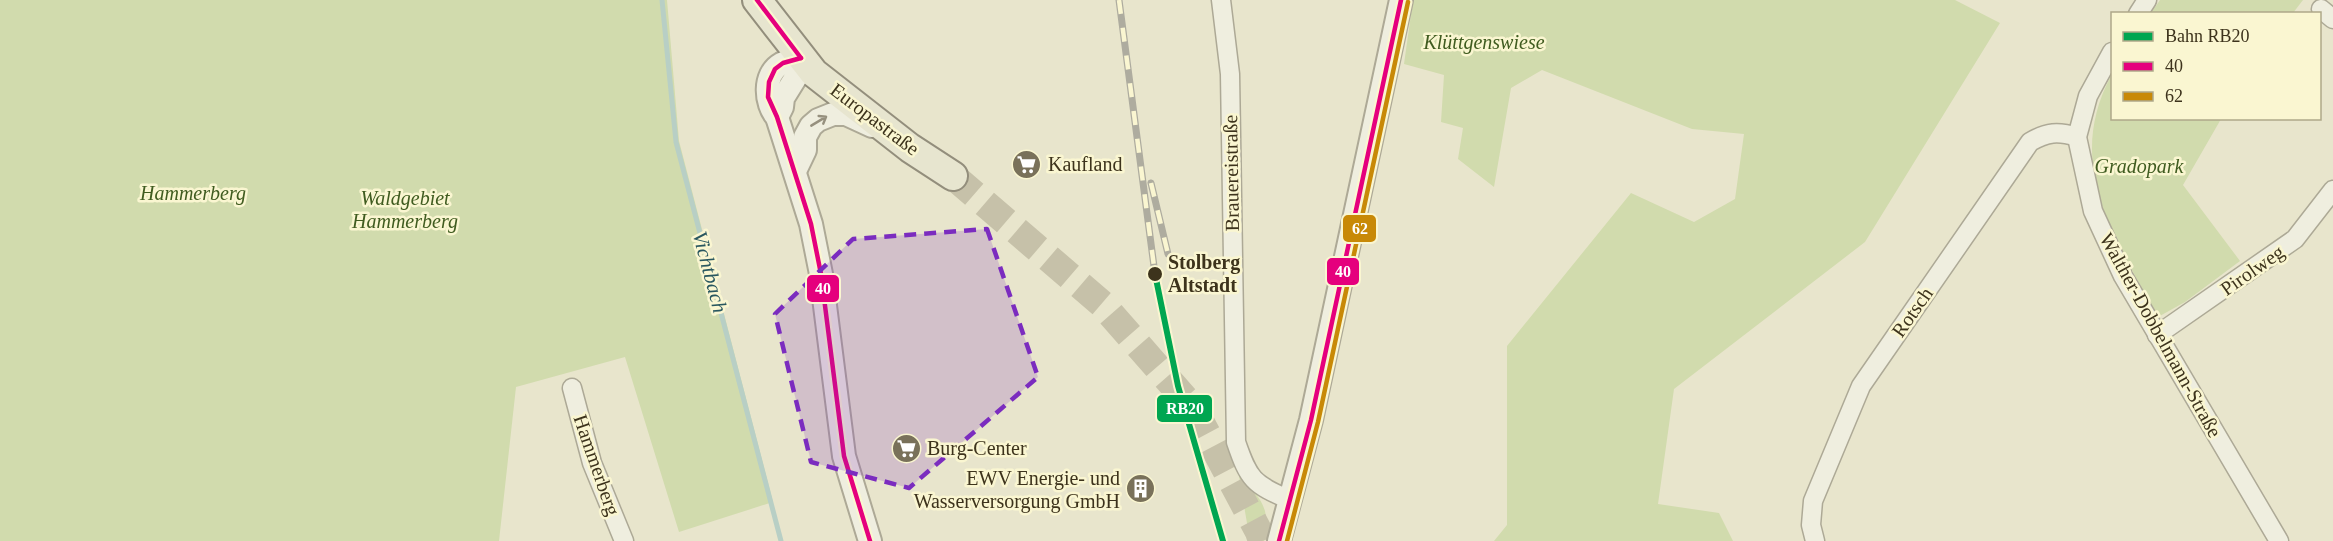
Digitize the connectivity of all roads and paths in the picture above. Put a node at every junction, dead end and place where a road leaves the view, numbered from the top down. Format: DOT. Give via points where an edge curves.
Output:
graph roads {
  1 [pos="757,0"];
  2 [pos="1221,0"];
  3 [pos="1401,0"];
  4 [pos="2111,54"];
  5 [pos="801,58"];
  6 [pos="892,134"];
  7 [pos="2077,136"];
  8 [pos="795,171"];
  9 [pos="953,176"];
  10 [pos="2333,190"];
  11 [pos="2157,335"];
  12 [pos="572,388"];
  13 [pos="1290,500"];
  14 [pos="624,541"];
  15 [pos="870,541"];
  16 [pos="1279,541"];
  17 [pos="1815,541"];
  18 [pos="2279,541"];
  1 -- 5 [label="main road, Europastraße"];
  2 -- 13 [label="street, Brauereistraße" via="1230,74 1236,442 1245,468 1261,487"];
  3 -- 13 [label="street" via="1311,420"];
  4 -- 7 [label="street, Walther-Dobbelmann-Straße" via="2088,96"];
  5 -- 6 [label="main road, Europastraße" via="819,77"];
  5 -- 8 [label="street" via="777,117"];
  8 -- 6 [label="street, one-way" via="811,126 833,114 846,114"];
  6 -- 9 [label="main road, Europastraße"];
  7 -- 11 [label="street, Walther-Dobbelmann-Straße" via="2093,211 2123,276"];
  7 -- 17 [label="street, Rotsch" via="2045,134 2030,142 1861,386 1813,501 1810,525"];
  8 -- 15 [label="street" via="821,274 844,456"];
  10 -- 11 [label="street, Pirolweg" via="2295,239"];
  11 -- 18 [label="street, Walther-Dobbelmann-Straße"];
  12 -- 14 [label="street, Hammerberg" via="592,463"];
  13 -- 16 [label="street"];
}
